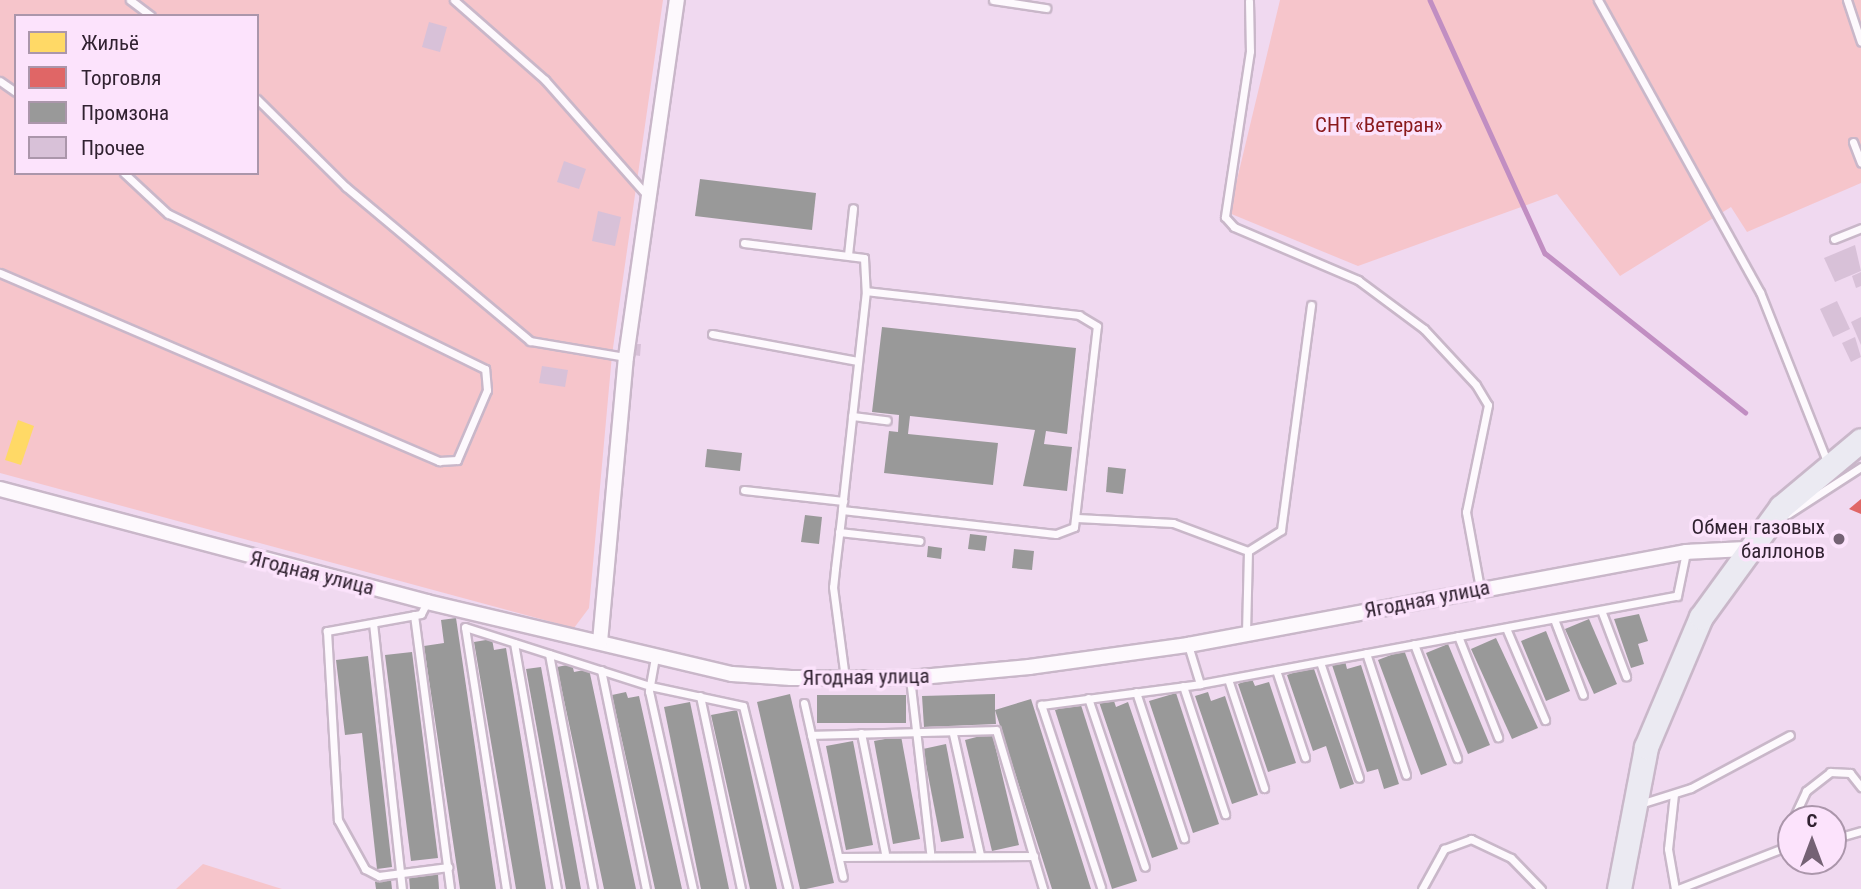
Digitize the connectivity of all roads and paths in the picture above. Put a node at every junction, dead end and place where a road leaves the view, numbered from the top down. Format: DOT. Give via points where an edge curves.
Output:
graph roads {
  1 [pos="130,0"];
  2 [pos="454,0"];
  3 [pos="677,0"];
  4 [pos="993,0"];
  5 [pos="1248,0"];
  6 [pos="1598,0"];
  7 [pos="1847,0"];
  8 [pos="1046,8"];
  9 [pos="148,14"];
  10 [pos="1861,41"];
  11 [pos="259,101"];
  12 [pos="1853,142"];
  13 [pos="1861,163"];
  14 [pos="126,175"];
  15 [pos="646,194"];
  16 [pos="853,208"];
  17 [pos="1861,228"];
  18 [pos="1834,239"];
  19 [pos="744,243"];
  20 [pos="848,255"];
  21 [pos="0,273"];
  22 [pos="866,291"];
  23 [pos="1311,305"];
  24 [pos="712,334"];
  25 [pos="626,357"];
  26 [pos="858,360"];
  27 [pos="852,416"];
  28 [pos="887,420"];
  29 [pos="1861,440"];
  30 [pos="1828,465"];
  31 [pos="1861,467"];
  32 [pos="0,489"];
  33 [pos="744,490"];
  34 [pos="843,500"];
  35 [pos="842,510"];
  36 [pos="1077,518"];
  37 [pos="1762,530"];
  38 [pos="839,532"];
  39 [pos="920,541"];
  40 [pos="1745,549"];
  41 [pos="1248,551"];
  42 [pos="1686,552"];
  43 [pos="1480,588"];
  44 [pos="427,602"];
  45 [pos="1601,610"];
  46 [pos="415,615"];
  47 [pos="1554,619"];
  48 [pos="373,623"];
  49 [pos="1506,628"];
  50 [pos="1246,634"];
  51 [pos="1458,636"];
  52 [pos="600,642"];
  53 [pos="514,643"];
  54 [pos="1188,645"];
  55 [pos="1414,645"];
  56 [pos="1366,653"];
  57 [pos="549,654"];
  58 [pos="654,657"];
  59 [pos="1320,662"];
  60 [pos="601,670"];
  61 [pos="1276,670"];
  62 [pos="1626,676"];
  63 [pos="845,678"];
  64 [pos="910,678"];
  65 [pos="1228,679"];
  66 [pos="1200,684"];
  67 [pos="650,686"];
  68 [pos="1183,686"];
  69 [pos="1136,692"];
  70 [pos="1583,695"];
  71 [pos="700,696"];
  72 [pos="1088,698"];
  73 [pos="804,703"];
  74 [pos="1545,720"];
  75 [pos="861,733"];
  76 [pos="913,733"];
  77 [pos="953,734"];
  78 [pos="811,735"];
  79 [pos="1790,735"];
  80 [pos="1498,737"];
  81 [pos="1305,757"];
  82 [pos="1457,758"];
  83 [pos="1406,775"];
  84 [pos="1359,778"];
  85 [pos="1861,787"];
  86 [pos="1264,788"];
  87 [pos="1674,793"];
  88 [pos="1800,805"];
  89 [pos="1633,806"];
  90 [pos="1225,814"];
  91 [pos="1184,838"];
  92 [pos="1777,850"];
  93 [pos="930,852"];
  94 [pos="886,853"];
  95 [pos="980,855"];
  96 [pos="1034,856"];
  97 [pos="839,857"];
  98 [pos="448,867"];
  99 [pos="1145,867"];
  100 [pos="400,873"];
  101 [pos="843,877"];
  102 [pos="1101,887"];
  103 [pos="402,889"];
  104 [pos="450,889"];
  105 [pos="506,889"];
  106 [pos="557,889"];
  107 [pos="593,889"];
  108 [pos="646,889"];
  109 [pos="693,889"];
  110 [pos="741,889"];
  111 [pos="788,889"];
  112 [pos="1043,889"];
  113 [pos="1422,889"];
  114 [pos="1541,889"];
  115 [pos="1619,889"];
  116 [pos="1677,889"];
  1 -- 9 [label="lane"];
  2 -- 15 [label="lane" via="545,80"];
  3 -- 15 [label="street"];
  4 -- 8 [label="lane"];
  5 -- 43 [label="lane" via="1250,51 1225,217 1234,227 1358,279 1424,329 1476,385 1488,405 1466,512"];
  6 -- 30 [label="lane" via="1760,292"];
  7 -- 10 [label="lane"];
  11 -- 25 [label="lane" via="346,187 530,341"];
  12 -- 13 [label="lane"];
  14 -- 21 [label="lane" via="169,214 485,369 487,390 457,460 439,461"];
  15 -- 25 [label="street"];
  16 -- 20 [label="lane"];
  17 -- 18 [label="lane"];
  19 -- 20 [label="lane"];
  20 -- 22 [label="lane" via="868,262"];
  22 -- 26 [label="lane"];
  22 -- 36 [label="lane" via="1090,318 1097,339"];
  23 -- 41 [label="lane" via="1281,530"];
  24 -- 26 [label="lane"];
  25 -- 52 [label="street"];
  26 -- 27 [label="lane"];
  27 -- 28 [label="lane"];
  27 -- 34 [label="lane"];
  29 -- 30 [label="main road"];
  30 -- 37 [label="main road"];
  31 -- 37 [label="lane"];
  32 -- 44 [label="street, Ягодная улица"];
  33 -- 34 [label="lane"];
  34 -- 35 [label="lane"];
  35 -- 36 [label="lane" via="1056,534 1074,527"];
  35 -- 38 [label="lane"];
  36 -- 41 [label="lane" via="1173,523"];
  37 -- 40 [label="main road"];
  38 -- 39 [label="lane"];
  38 -- 63 [label="lane" via="833,587"];
  40 -- 42 [label="street, Ягодная улица"];
  40 -- 89 [label="main road" via="1668,685"];
  41 -- 50 [label="lane"];
  42 -- 43 [label="street, Ягодная улица"];
  42 -- 45 [label="lane" via="1677,596"];
  43 -- 50 [label="street, Ягодная улица"];
  44 -- 46 [label="lane"];
  44 -- 52 [label="street, Ягодная улица"];
  45 -- 47 [label="lane"];
  45 -- 62 [label="lane"];
  46 -- 48 [label="lane"];
  46 -- 98 [label="lane"];
  47 -- 49 [label="lane"];
  47 -- 70 [label="lane"];
  48 -- 100 [label="lane"];
  48 -- 100 [label="lane" via="327,631 338,820 365,869"];
  49 -- 51 [label="lane"];
  49 -- 74 [label="lane"];
  50 -- 54 [label="street, Ягодная улица"];
  51 -- 55 [label="lane"];
  51 -- 80 [label="lane"];
  52 -- 58 [label="street, Ягодная улица"];
  53 -- 57 [label="lane"];
  53 -- 105 [label="lane" via="465,627"];
  53 -- 106 [label="lane"];
  54 -- 64 [label="street, Ягодная улица"];
  54 -- 66 [label="lane"];
  55 -- 56 [label="lane"];
  55 -- 82 [label="lane"];
  56 -- 59 [label="lane"];
  56 -- 83 [label="lane"];
  57 -- 60 [label="lane"];
  57 -- 107 [label="lane"];
  58 -- 63 [label="street, Ягодная улица" via="732,674"];
  58 -- 67 [label="lane"];
  59 -- 61 [label="lane"];
  59 -- 84 [label="lane"];
  60 -- 67 [label="lane"];
  60 -- 108 [label="lane"];
  61 -- 65 [label="lane"];
  61 -- 81 [label="lane"];
  63 -- 64 [label="street, Ягодная улица"];
  64 -- 76 [label="lane"];
  65 -- 66 [label="lane"];
  65 -- 86 [label="lane"];
  66 -- 68 [label="lane"];
  67 -- 71 [label="lane"];
  67 -- 109 [label="lane"];
  68 -- 69 [label="lane"];
  68 -- 90 [label="lane"];
  69 -- 72 [label="lane"];
  69 -- 91 [label="lane"];
  71 -- 110 [label="lane"];
  71 -- 111 [label="lane" via="743,706"];
  72 -- 99 [label="lane"];
  72 -- 102 [label="lane" via="1041,705"];
  73 -- 78 [label="lane"];
  75 -- 76 [label="lane"];
  75 -- 78 [label="lane"];
  75 -- 94 [label="lane"];
  76 -- 77 [label="lane"];
  76 -- 93 [label="lane"];
  77 -- 95 [label="lane"];
  77 -- 96 [label="lane" via="996,730"];
  78 -- 97 [label="lane"];
  79 -- 87 [label="lane"];
  85 -- 88 [label="lane" via="1850,773 1830,772 1806,792"];
  87 -- 89 [label="lane"];
  87 -- 116 [label="lane" via="1668,849"];
  89 -- 115 [label="main road"];
  92 -- 116 [label="lane"];
  93 -- 94 [label="lane"];
  93 -- 95 [label="lane"];
  94 -- 97 [label="lane"];
  95 -- 96 [label="lane"];
  96 -- 112 [label="lane"];
  97 -- 101 [label="lane"];
  98 -- 100 [label="lane"];
  98 -- 104 [label="lane"];
  100 -- 103 [label="lane"];
  113 -- 114 [label="lane" via="1444,849 1471,839 1511,858"];
}
